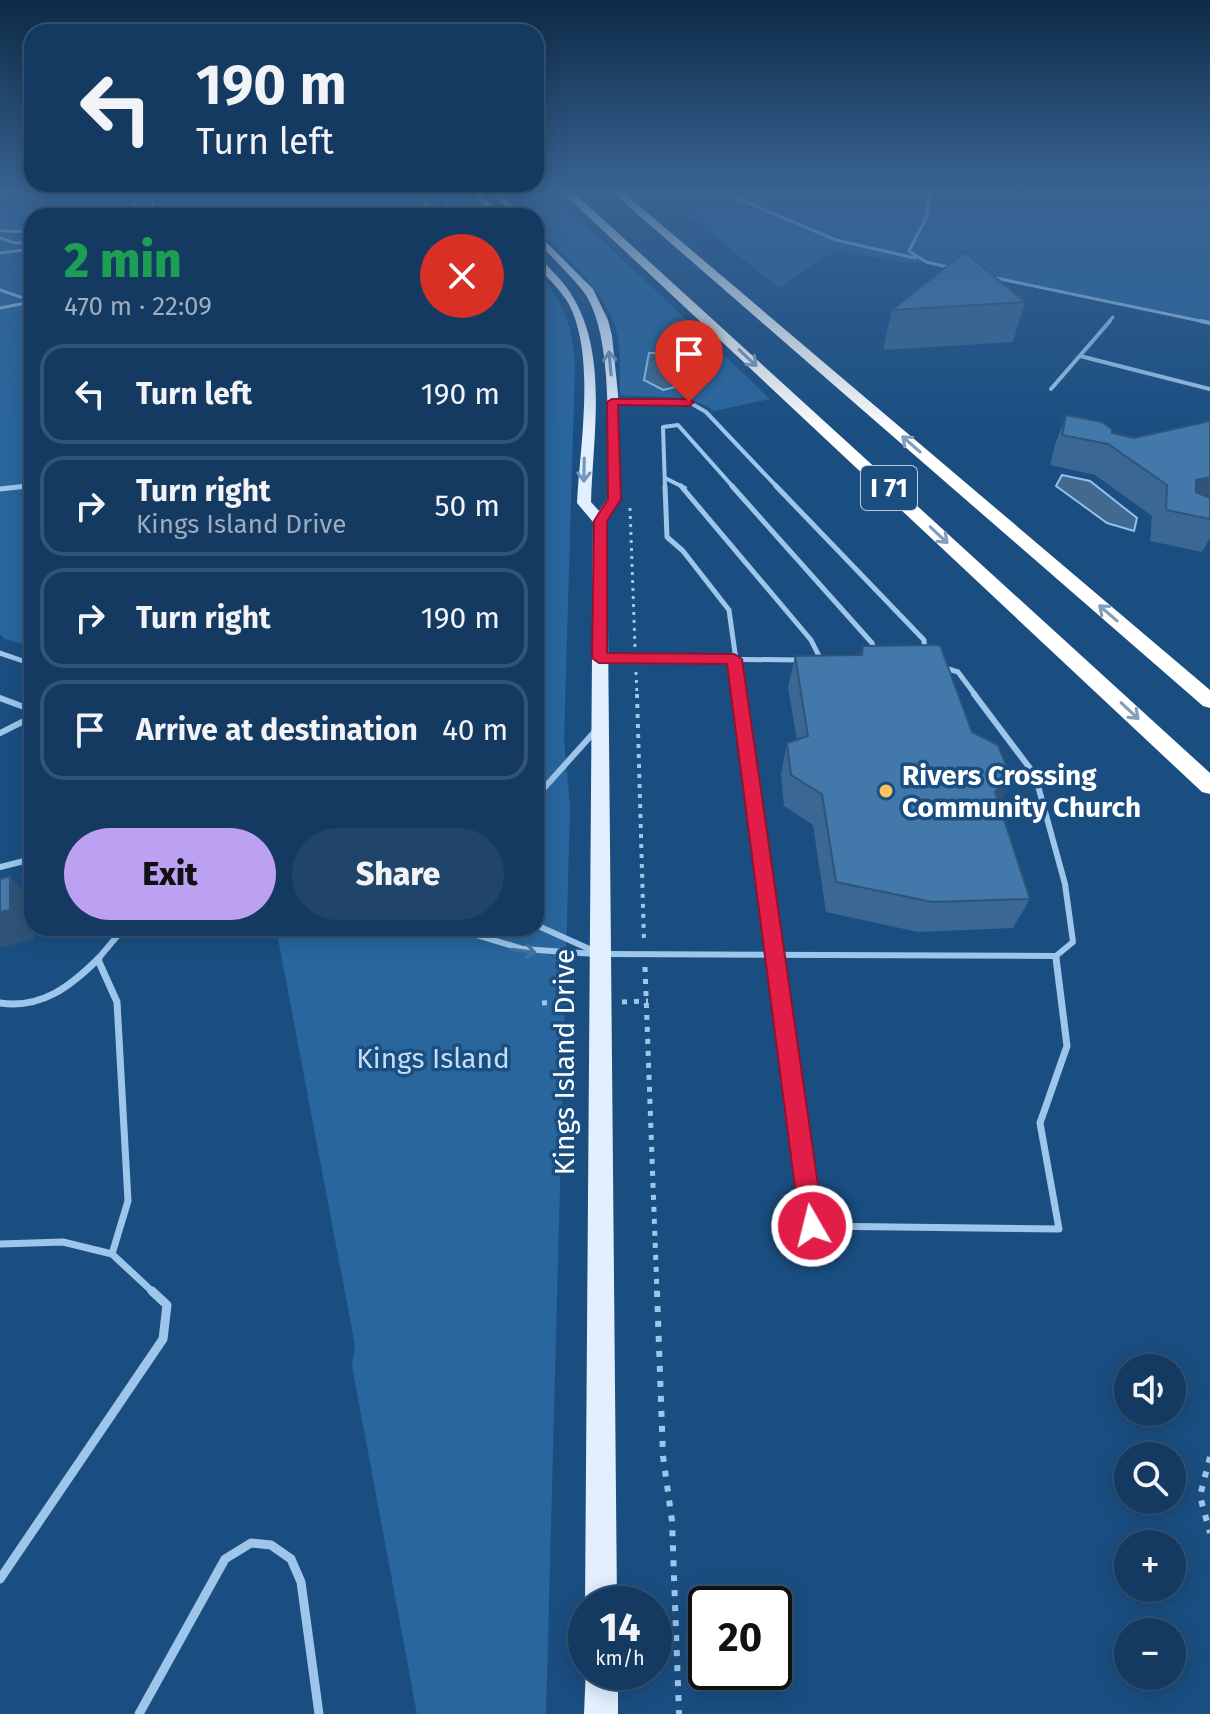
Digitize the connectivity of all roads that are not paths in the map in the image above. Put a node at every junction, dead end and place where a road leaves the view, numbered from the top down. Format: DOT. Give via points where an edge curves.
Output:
graph roads {
  1 [pos="547,272"];
  2 [pos="571,272"];
  3 [pos="654,272"];
  4 [pos="710,272"];
  5 [pos="986,276"];
  6 [pos="0,290"];
  7 [pos="24,298"];
  8 [pos="24,302"];
  9 [pos="0,307"];
  10 [pos="1113,317"];
  11 [pos="1210,323"];
  12 [pos="1080,356"];
  13 [pos="1051,389"];
  14 [pos="1210,389"];
  15 [pos="612,402"];
  16 [pos="665,478"];
  17 [pos="24,486"];
  18 [pos="0,489"];
  19 [pos="600,521"];
  20 [pos="0,653"];
  21 [pos="599,658"];
  22 [pos="734,659"];
  23 [pos="821,660"];
  24 [pos="835,660"];
  25 [pos="24,661"];
  26 [pos="863,661"];
  27 [pos="925,661"];
  28 [pos="936,665"];
  29 [pos="0,698"];
  30 [pos="1210,701"];
  31 [pos="24,707"];
  32 [pos="24,721"];
  33 [pos="599,727"];
  34 [pos="0,733"];
  35 [pos="1210,786"];
  36 [pos="544,787"];
  37 [pos="24,861"];
  38 [pos="0,867"];
  39 [pos="544,929"];
  40 [pos="118,936"];
  41 [pos="474,936"];
  42 [pos="599,954"];
  43 [pos="774,956"];
  44 [pos="1056,956"];
  45 [pos="99,962"];
  46 [pos="0,1003"];
  47 [pos="0,1244"];
  48 [pos="112,1254"];
  49 [pos="0,1579"];
  50 [pos="601,1586"];
  51 [pos="601,1690"];
  52 [pos="139,1714"];
  53 [pos="319,1714"];
  54 [pos="601,1714"];
  1 -- 19 [label="main road, Kings Island Drive, one-way" via="578,311 586,339 584,503"];
  15 -- 2 [label="main road, Kings Island Drive, one-way" via="607,336 596,304"];
  3 -- 35 [label="highway, I 71, one-way"];
  30 -- 4 [label="highway, I 71, one-way"];
  5 -- 11 [label="lane"];
  6 -- 7 [label="lane"];
  8 -- 9 [label="lane"];
  10 -- 12 [label="lane"];
  12 -- 13 [label="lane"];
  12 -- 14 [label="lane"];
  15 -- 19 [label="main road, Kings Island Drive" via="614,499"];
  15 -- 27 [label="lane" via="689,402 706,412 924,640"];
  16 -- 22 [label="lane" via="667,537 729,610"];
  16 -- 23 [label="lane" via="684,487 811,640"];
  16 -- 26 [label="lane" via="663,427 678,425 872,643 878,661"];
  17 -- 18 [label="lane"];
  19 -- 21 [label="main road, Kings Island Drive"];
  20 -- 25 [label="lane"];
  21 -- 22 [label="lane"];
  21 -- 33 [label="main road, Kings Island Drive"];
  22 -- 23 [label="lane"];
  22 -- 43 [label="lane"];
  23 -- 24 [label="lane"];
  28 -- 44 [label="lane" via="958,672 1035,775 1065,884 1073,942"];
  29 -- 31 [label="lane"];
  32 -- 34 [label="lane"];
  33 -- 36 [label="lane"];
  33 -- 42 [label="main road, Kings Island Drive"];
  37 -- 38 [label="lane"];
  39 -- 42 [label="lane"];
  40 -- 45 [label="lane"];
  41 -- 42 [label="lane, one-way" via="509,949"];
  42 -- 43 [label="lane"];
  42 -- 50 [label="main road, Kings Island Drive"];
  43 -- 44 [label="lane"];
  43 -- 44 [label="lane" via="812,1226 1059,1229 1040,1123 1067,1046"];
  45 -- 46 [label="lane" via="47,999 15,1008"];
  45 -- 48 [label="lane" via="117,1002 128,1201"];
  47 -- 48 [label="lane" via="63,1242"];
  48 -- 49 [label="lane" via="167,1305 163,1339"];
  51 -- 54 [label="main road"];
  52 -- 53 [label="lane" via="225,1559 251,1543 271,1545 291,1559 301,1582"];
}
